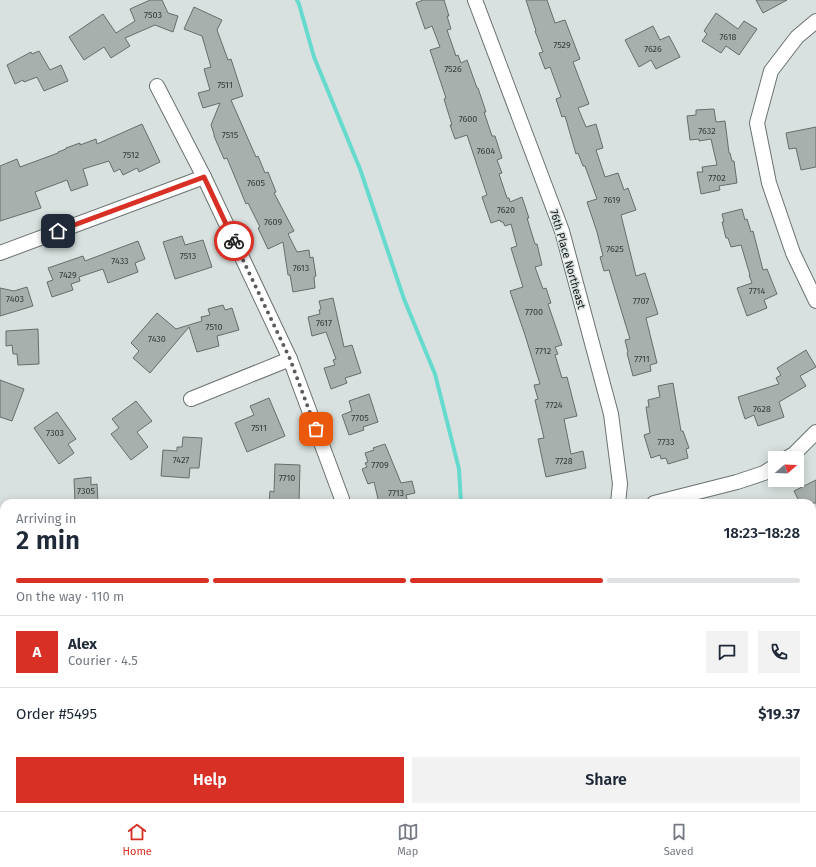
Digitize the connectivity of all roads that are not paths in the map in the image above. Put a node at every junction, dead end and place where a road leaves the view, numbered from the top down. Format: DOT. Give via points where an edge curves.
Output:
graph roads {
  1 [pos="475,0"];
  2 [pos="816,21"];
  3 [pos="158,86"];
  4 [pos="204,177"];
  5 [pos="0,253"];
  6 [pos="816,301"];
  7 [pos="290,359"];
  8 [pos="191,399"];
  9 [pos="816,432"];
  10 [pos="797,451"];
  11 [pos="768,470"];
  12 [pos="342,499"];
  13 [pos="618,499"];
  14 [pos="670,499"];
  1 -- 13 [label="street, 76th Place Northeast" via="562,231 611,414 620,484"];
  2 -- 6 [label="street" via="797,37 771,71 757,123 769,183 793,253"];
  3 -- 4 [label="street"];
  4 -- 5 [label="street"];
  4 -- 7 [label="street"];
  7 -- 8 [label="street"];
  7 -- 12 [label="street"];
  9 -- 10 [label="street"];
  11 -- 14 [label="street" via="737,482"];
}
